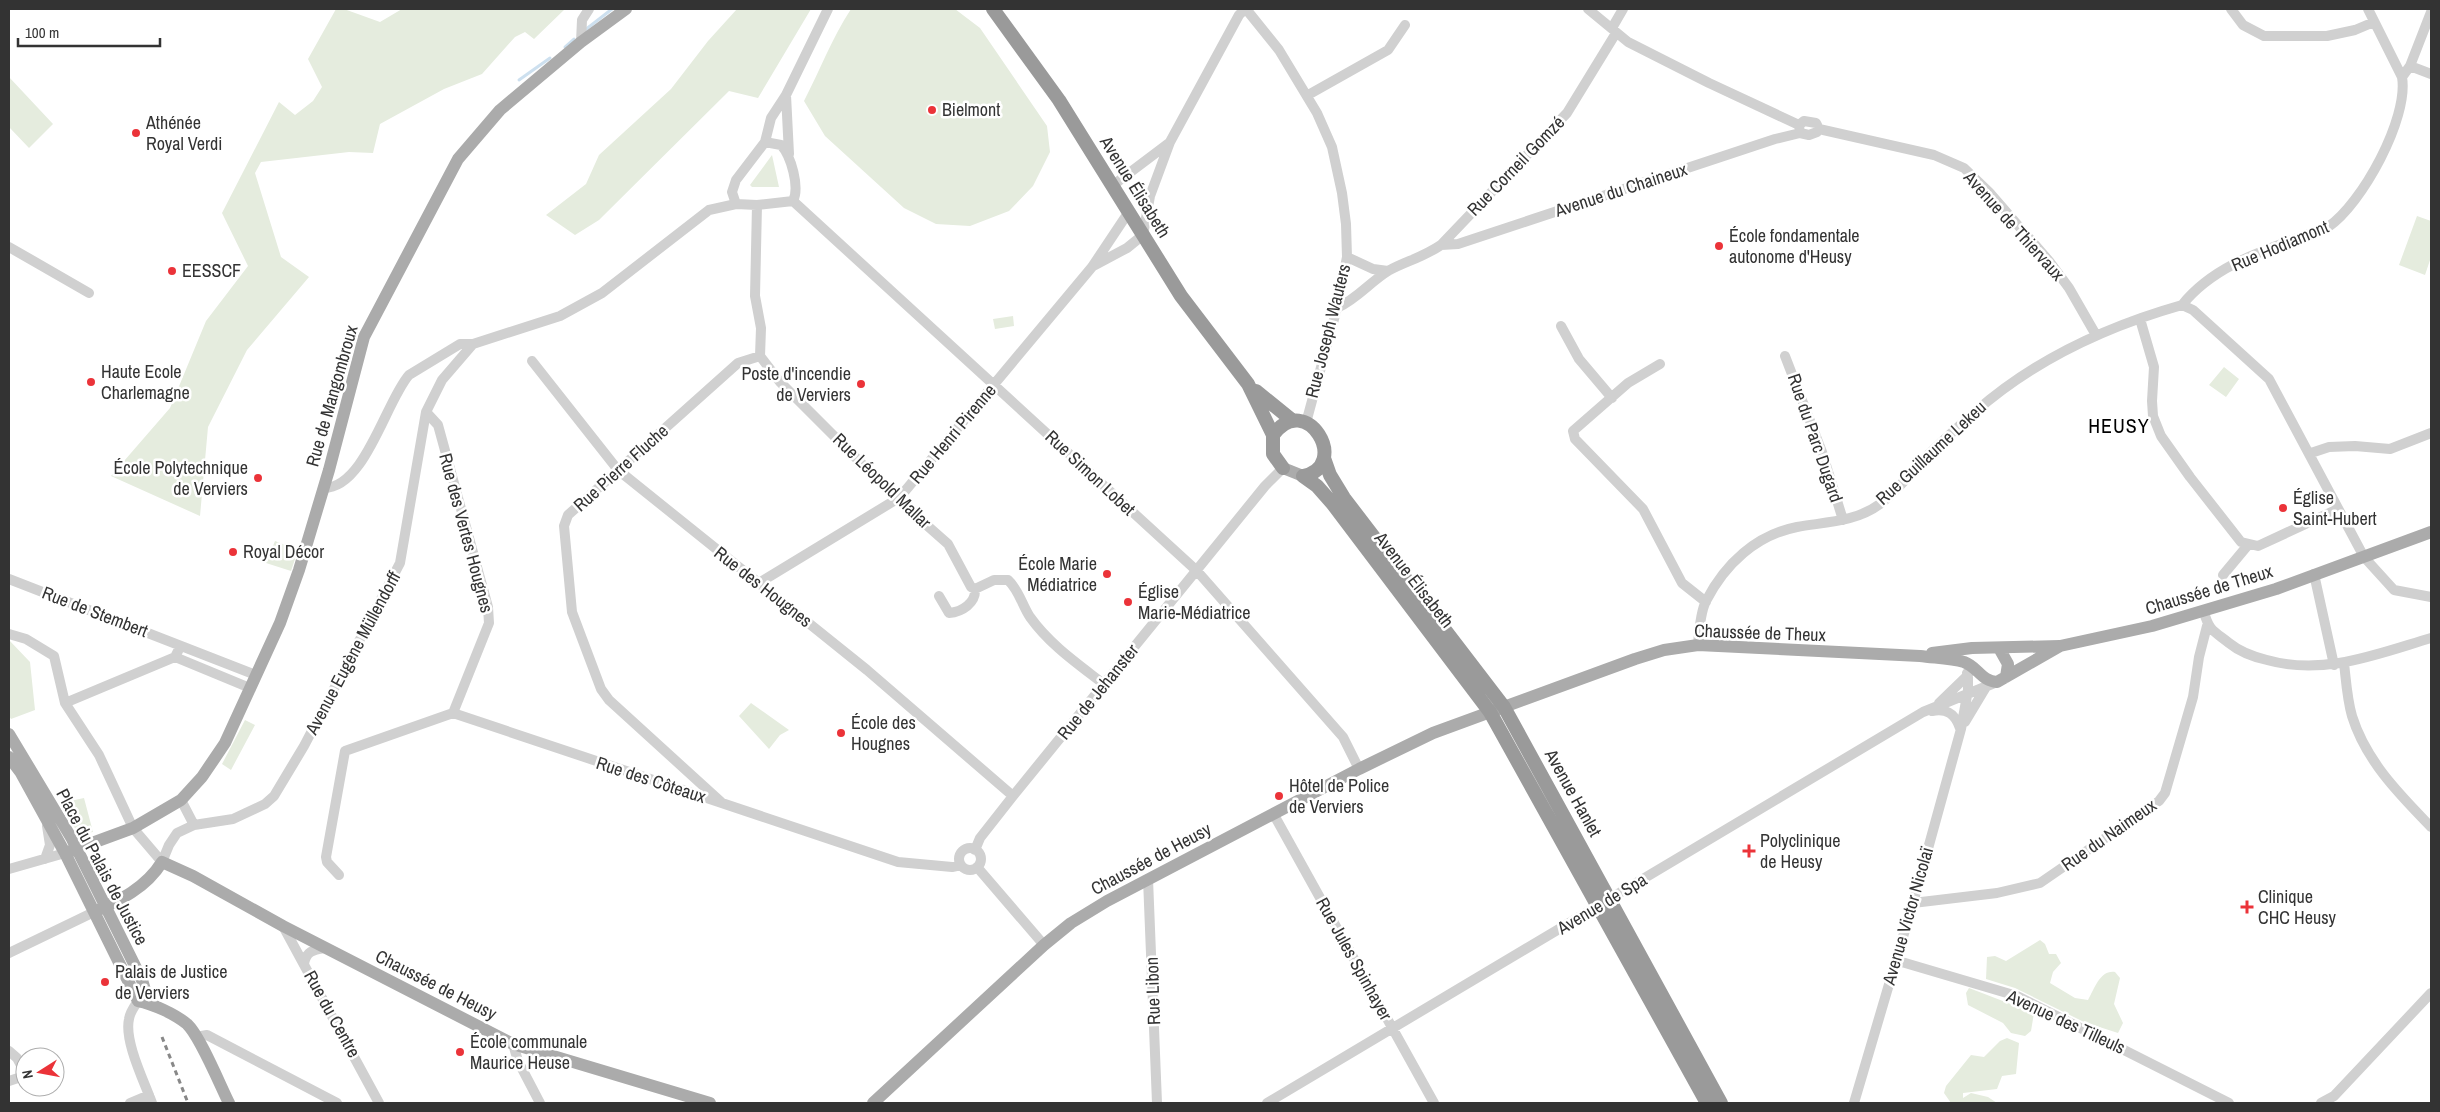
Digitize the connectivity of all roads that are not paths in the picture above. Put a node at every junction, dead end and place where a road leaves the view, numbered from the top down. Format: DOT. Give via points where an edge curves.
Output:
graph roads {
  1 [pos="589,9"];
  2 [pos="626,9"];
  3 [pos="828,9"];
  4 [pos="993,9"];
  5 [pos="1245,9"];
  6 [pos="1588,9"];
  7 [pos="1623,9"];
  8 [pos="2231,9"];
  9 [pos="2368,9"];
  10 [pos="2431,12"];
  11 [pos="2374,22"];
  12 [pos="1405,24"];
  13 [pos="1614,30"];
  14 [pos="580,42"];
  15 [pos="2410,66"];
  16 [pos="2431,74"];
  17 [pos="2402,76"];
  18 [pos="786,95"];
  19 [pos="1308,95"];
  20 [pos="1799,129"];
  21 [pos="765,142"];
  22 [pos="1170,142"];
  23 [pos="788,154"];
  24 [pos="1112,186"];
  25 [pos="793,201"];
  26 [pos="736,204"];
  27 [pos="757,205"];
  28 [pos="1128,213"];
  29 [pos="1143,235"];
  30 [pos="1441,245"];
  31 [pos="9,248"];
  32 [pos="1347,257"];
  33 [pos="1092,266"];
  34 [pos="1388,271"];
  35 [pos="89,293"];
  36 [pos="2182,305"];
  37 [pos="1337,308"];
  38 [pos="2140,319"];
  39 [pos="1561,326"];
  40 [pos="2096,335"];
  41 [pos="473,344"];
  42 [pos="760,356"];
  43 [pos="1785,356"];
  44 [pos="532,361"];
  45 [pos="1660,364"];
  46 [pos="1248,384"];
  47 [pos="993,385"];
  48 [pos="1612,398"];
  49 [pos="426,412"];
  50 [pos="1299,422"];
  51 [pos="2431,433"];
  52 [pos="1273,435"];
  53 [pos="2311,453"];
  54 [pos="1324,458"];
  55 [pos="1283,468"];
  56 [pos="618,470"];
  57 [pos="1303,476"];
  58 [pos="324,488"];
  59 [pos="897,499"];
  60 [pos="2338,509"];
  61 [pos="1361,520"];
  62 [pos="1843,520"];
  63 [pos="2431,532"];
  64 [pos="2248,545"];
  65 [pos="2364,557"];
  66 [pos="1197,571"];
  67 [pos="2314,574"];
  68 [pos="2223,575"];
  69 [pos="9,580"];
  70 [pos="759,583"];
  71 [pos="975,589"];
  72 [pos="939,596"];
  73 [pos="2431,597"];
  74 [pos="1706,602"];
  75 [pos="2204,612"];
  76 [pos="2207,626"];
  77 [pos="9,634"];
  78 [pos="2431,638"];
  79 [pos="1698,646"];
  80 [pos="2060,646"];
  81 [pos="180,647"];
  82 [pos="1999,648"];
  83 [pos="175,656"];
  84 [pos="1920,656"];
  85 [pos="2339,664"];
  86 [pos="1965,668"];
  87 [pos="256,675"];
  88 [pos="1996,682"];
  89 [pos="1105,685"];
  90 [pos="250,688"];
  91 [pos="1967,695"];
  92 [pos="65,703"];
  93 [pos="1936,706"];
  94 [pos="1504,707"];
  95 [pos="1490,712"];
  96 [pos="1923,712"];
  97 [pos="453,713"];
  98 [pos="1961,729"];
  99 [pos="9,734"];
  100 [pos="9,757"];
  101 [pos="1359,769"];
  102 [pos="1012,796"];
  103 [pos="181,800"];
  104 [pos="723,804"];
  105 [pos="44,815"];
  106 [pos="1274,815"];
  107 [pos="194,826"];
  108 [pos="2431,827"];
  109 [pos="133,828"];
  110 [pos="976,850"];
  111 [pos="71,851"];
  112 [pos="45,859"];
  113 [pos="162,862"];
  114 [pos="956,866"];
  115 [pos="977,867"];
  116 [pos="9,869"];
  117 [pos="339,875"];
  118 [pos="1148,879"];
  119 [pos="1610,900"];
  120 [pos="1913,903"];
  121 [pos="106,906"];
  122 [pos="1597,907"];
  123 [pos="94,912"];
  124 [pos="282,926"];
  125 [pos="1044,946"];
  126 [pos="325,948"];
  127 [pos="9,953"];
  128 [pos="1895,960"];
  129 [pos="304,964"];
  130 [pos="2431,993"];
  131 [pos="144,1002"];
  132 [pos="1392,1029"];
  133 [pos="196,1036"];
  134 [pos="513,1044"];
  135 [pos="150,1099"];
  136 [pos="130,1103"];
  137 [pos="229,1103"];
  138 [pos="336,1103"];
  139 [pos="379,1103"];
  140 [pos="540,1103"];
  141 [pos="710,1103"];
  142 [pos="873,1103"];
  143 [pos="1157,1103"];
  144 [pos="1267,1103"];
  145 [pos="1434,1103"];
  146 [pos="1707,1103"];
  147 [pos="1721,1103"];
  148 [pos="1854,1103"];
  149 [pos="2229,1103"];
  150 [pos="2321,1103"];
  1 -- 14 [label="street" via="582,20"];
  2 -- 14 [label="main road, Rue de Mangombroux"];
  3 -- 18 [label="street"];
  4 -- 24 [label="highway, Avenue Élisabeth" via="1059,100"];
  5 -- 19 [label="street, Rue Joseph Wauters" via="1279,50"];
  5 -- 22 [label="street"];
  6 -- 13 [label="street, Avenue de Thiervaux"];
  7 -- 13 [label="street, Rue Corneil Gomzé"];
  8 -- 11 [label="street" via="2243,24 2264,36 2327,36"];
  9 -- 11 [label="street"];
  10 -- 15 [label="street"];
  11 -- 17 [label="street"];
  12 -- 19 [label="street" via="1388,50"];
  13 -- 20 [label="street, Avenue de Thiervaux" via="1628,42"];
  13 -- 30 [label="street, Rue Corneil Gomzé" via="1567,113"];
  14 -- 58 [label="main road, Rue de Mangombroux" via="500,110 458,159 364,336"];
  15 -- 16 [label="street"];
  15 -- 17 [label="street"];
  17 -- 36 [label="street, Rue Hodiamont" via="2404,86 2400,107 2378,163 2360,194 2338,220 2328,227 2251,255 2194,290"];
  18 -- 21 [label="street" via="771,118"];
  18 -- 23 [label="street"];
  19 -- 32 [label="street, Rue Joseph Wauters" via="1332,147 1345,216"];
  20 -- 30 [label="street, Avenue du Chaineux" via="1458,244"];
  20 -- 40 [label="street, Avenue de Thiervaux" via="1810,121 1819,129 1934,154 1964,168 2049,261"];
  21 -- 23 [label="street" via="781,145"];
  21 -- 26 [label="street" via="736,180 732,192"];
  22 -- 24 [label="street"];
  22 -- 29 [label="street" via="1150,196"];
  23 -- 25 [label="street" via="797,194"];
  24 -- 28 [label="highway, Avenue Élisabeth"];
  25 -- 27 [label="street"];
  25 -- 47 [label="street, Rue Simon Lobet"];
  26 -- 27 [label="street"];
  26 -- 41 [label="street" via="709,210 602,293 560,316"];
  27 -- 42 [label="street" via="755,296 761,328"];
  28 -- 29 [label="highway, Avenue Élisabeth"];
  28 -- 33 [label="street, Rue Henri Pirenne"];
  29 -- 33 [label="street, Rue Henri Pirenne" via="1127,248"];
  29 -- 46 [label="highway, Avenue Élisabeth" via="1181,296"];
  30 -- 34 [label="street, Rue Corneil Gomzé" via="1425,256"];
  31 -- 35 [label="street"];
  32 -- 34 [label="street" via="1373,269"];
  32 -- 37 [label="street, Rue Joseph Wauters"];
  33 -- 47 [label="street, Rue Henri Pirenne"];
  34 -- 37 [label="street, Rue Corneil Gomzé"];
  36 -- 38 [label="street, Rue Guillaume Lekeu"];
  36 -- 53 [label="street" via="2193,310 2269,379"];
  37 -- 50 [label="street, Rue Joseph Wauters"];
  38 -- 40 [label="street, Rue Guillaume Lekeu"];
  38 -- 64 [label="street" via="2154,367 2152,408 2161,436 2233,533"];
  39 -- 48 [label="street" via="1578,359"];
  40 -- 62 [label="street, Rue Guillaume Lekeu" via="1994,396 1940,444 1905,483 1878,505"];
  41 -- 49 [label="street, Avenue Eugène Müllendorff" via="442,380"];
  41 -- 58 [label="street" via="460,344 409,376 351,474 333,488"];
  42 -- 56 [label="street, Rue Pierre Fluche" via="738,363"];
  42 -- 59 [label="street, Rue Léopold Mallar" via="780,382"];
  43 -- 62 [label="street, Rue du Parc Dugard" via="1822,452"];
  44 -- 56 [label="street, Rue des Hougnes"];
  45 -- 48 [label="street" via="1628,383"];
  46 -- 50 [label="highway, Avenue Élisabeth"];
  46 -- 52 [label="highway, Avenue Élisabeth"];
  47 -- 59 [label="street, Rue Henri Pirenne"];
  47 -- 66 [label="street, Rue Simon Lobet"];
  48 -- 74 [label="street" via="1573,430 1574,439 1643,509 1682,583"];
  49 -- 97 [label="street, Rue des Vertes Hougnes" via="438,425 488,608 489,623"];
  49 -- 107 [label="street, Avenue Eugène Müllendorff" via="400,563 304,746 274,796 265,804 233,819"];
  50 -- 52 [label="highway" via="1279,426"];
  50 -- 54 [label="highway" via="1319,432"];
  51 -- 53 [label="street" via="2390,449 2330,447"];
  52 -- 55 [label="highway" via="1273,454"];
  53 -- 60 [label="street"];
  54 -- 57 [label="highway" via="1315,471"];
  54 -- 61 [label="highway, Avenue Élisabeth" via="1330,475"];
  55 -- 57 [label="main road"];
  55 -- 66 [label="street, Rue de Jehanster"];
  56 -- 70 [label="street, Rue des Hougnes"];
  56 -- 104 [label="street, Rue Pierre Fluche" via="564,520 574,620 601,690 609,700"];
  57 -- 95 [label="highway, Avenue Élisabeth" via="1332,503"];
  58 -- 87 [label="main road, Rue de Mangombroux" via="299,570"];
  59 -- 70 [label="street, Rue Henri Pirenne"];
  59 -- 71 [label="street, Rue Léopold Mallar" via="948,544 967,583"];
  60 -- 64 [label="street" via="2258,546"];
  60 -- 65 [label="street"];
  61 -- 94 [label="highway, Avenue Hanlet"];
  62 -- 74 [label="street, Rue Guillaume Lekeu" via="1798,527 1768,536 1745,551"];
  63 -- 65 [label="main road, Chaussée de Theux"];
  64 -- 68 [label="street"];
  65 -- 67 [label="main road, Chaussée de Theux"];
  65 -- 73 [label="street" via="2394,590"];
  66 -- 89 [label="street, Rue de Jehanster"];
  66 -- 101 [label="street, Rue Simon Lobet" via="1343,737"];
  67 -- 75 [label="main road, Chaussée de Theux"];
  67 -- 85 [label="street"];
  69 -- 81 [label="street, Rue de Stembert" via="176,642"];
  70 -- 102 [label="street, Rue des Hougnes" via="867,670"];
  71 -- 72 [label="street" via="970,604 949,614"];
  71 -- 89 [label="street" via="994,580 1008,580 1042,632 1057,648"];
  74 -- 79 [label="street, Rue Guillaume Lekeu"];
  75 -- 76 [label="street"];
  75 -- 80 [label="main road, Chaussée de Theux"];
  76 -- 85 [label="street" via="2233,646 2253,656 2296,667"];
  76 -- 120 [label="street, Rue du Naimeux" via="2193,697 2165,793 2159,801 2040,883 1998,893"];
  77 -- 92 [label="street" via="26,639 54,656"];
  78 -- 85 [label="street"];
  79 -- 84 [label="main road, Chaussée de Theux"];
  79 -- 94 [label="main road, Chaussée de Theux" via="1664,650 1635,659"];
  80 -- 82 [label="main road, Chaussée de Theux"];
  80 -- 88 [label="main road, Chaussée de Theux"];
  81 -- 83 [label="street"];
  81 -- 87 [label="street, Rue de Stembert"];
  82 -- 84 [label="main road, Chaussée de Theux" via="1959,649"];
  82 -- 86 [label="main road"];
  82 -- 88 [label="main road" via="2008,664"];
  83 -- 90 [label="street"];
  83 -- 92 [label="street"];
  84 -- 86 [label="main road, Chaussée de Theux"];
  85 -- 108 [label="street" via="2352,713 2373,762 2398,794"];
  86 -- 88 [label="main road, Chaussée de Theux"];
  86 -- 91 [label="street"];
  86 -- 93 [label="street, Avenue de Spa"];
  87 -- 90 [label="main road, Rue de Mangombroux"];
  88 -- 91 [label="street, Avenue de Spa"];
  88 -- 98 [label="street"];
  89 -- 102 [label="street, Rue de Jehanster"];
  90 -- 103 [label="main road, Rue de Mangombroux" via="225,743 202,778"];
  91 -- 93 [label="street, Avenue de Spa"];
  91 -- 98 [label="street"];
  92 -- 109 [label="street" via="98,755"];
  93 -- 96 [label="street, Avenue de Spa"];
  94 -- 95 [label="main road, Chaussée de Theux"];
  94 -- 119 [label="highway, Avenue Hanlet"];
  95 -- 101 [label="main road, Chaussée de Heusy" via="1433,733"];
  95 -- 122 [label="highway, Avenue Hanlet"];
  96 -- 98 [label="street" via="1947,711 1957,719"];
  96 -- 119 [label="street, Avenue de Spa"];
  97 -- 104 [label="street, Rue des Côteaux"];
  97 -- 117 [label="street" via="345,751 326,856 327,862"];
  98 -- 120 [label="street, Avenue Victor Nicolaï"];
  99 -- 111 [label="main road, Place du Palais de Justice"];
  100 -- 105 [label="main road, Place du Palais de Justice"];
  101 -- 106 [label="main road, Chaussée de Heusy"];
  102 -- 110 [label="street, Rue de Jehanster" via="980,838"];
  103 -- 107 [label="street"];
  103 -- 109 [label="main road, Rue de Mangombroux"];
  104 -- 114 [label="street, Rue des Côteaux" via="898,862"];
  105 -- 111 [label="main road, Place du Palais de Justice"];
  105 -- 112 [label="street" via="50,845"];
  106 -- 118 [label="main road, Chaussée de Heusy"];
  106 -- 132 [label="street, Rue Jules Spinhayer"];
  107 -- 113 [label="street, Avenue Eugène Müllendorff" via="177,834"];
  109 -- 111 [label="main road, Rue de Mangombroux"];
  109 -- 113 [label="street"];
  110 -- 114 [label="street, Rue de Jehanster" via="964,850"];
  110 -- 115 [label="street" via="980,856"];
  111 -- 112 [label="street"];
  111 -- 121 [label="main road, Place du Palais de Justice"];
  111 -- 123 [label="main road, Place du Palais de Justice"];
  112 -- 116 [label="street"];
  113 -- 121 [label="main road" via="142,885"];
  113 -- 124 [label="main road, Chaussée de Heusy" via="217,888"];
  114 -- 115 [label="street" via="968,870"];
  115 -- 125 [label="street"];
  118 -- 125 [label="main road, Chaussée de Heusy" via="1072,923"];
  118 -- 143 [label="street, Rue Libon"];
  119 -- 122 [label="street, Avenue de Spa"];
  119 -- 147 [label="highway, Avenue Hanlet"];
  120 -- 128 [label="street, Avenue Victor Nicolaï"];
  121 -- 123 [label="main road"];
  121 -- 131 [label="main road, Place du Palais de Justice" via="142,980"];
  122 -- 132 [label="street, Avenue de Spa"];
  122 -- 146 [label="highway, Avenue Hanlet"];
  123 -- 127 [label="street"];
  123 -- 131 [label="main road, Place du Palais de Justice"];
  124 -- 126 [label="main road, Chaussée de Heusy"];
  124 -- 129 [label="street, Rue du Centre"];
  125 -- 142 [label="main road, Chaussée de Heusy"];
  126 -- 129 [label="street" via="309,952"];
  126 -- 134 [label="main road, Chaussée de Heusy"];
  128 -- 148 [label="street, Avenue Victor Nicolaï"];
  128 -- 149 [label="street, Avenue des Tilleuls" via="2017,996"];
  129 -- 139 [label="street, Rue du Centre"];
  130 -- 150 [label="street" via="2334,1096"];
  131 -- 133 [label="main road" via="187,1025"];
  131 -- 135 [label="street" via="130,1015 128,1028"];
  132 -- 144 [label="street, Avenue de Spa"];
  132 -- 145 [label="street, Rue Jules Spinhayer"];
  133 -- 137 [label="main road"];
  133 -- 138 [label="street" via="207,1035"];
  134 -- 140 [label="street" via="518,1061"];
  134 -- 141 [label="main road, Chaussée de Heusy"];
  135 -- 136 [label="street"];
}
